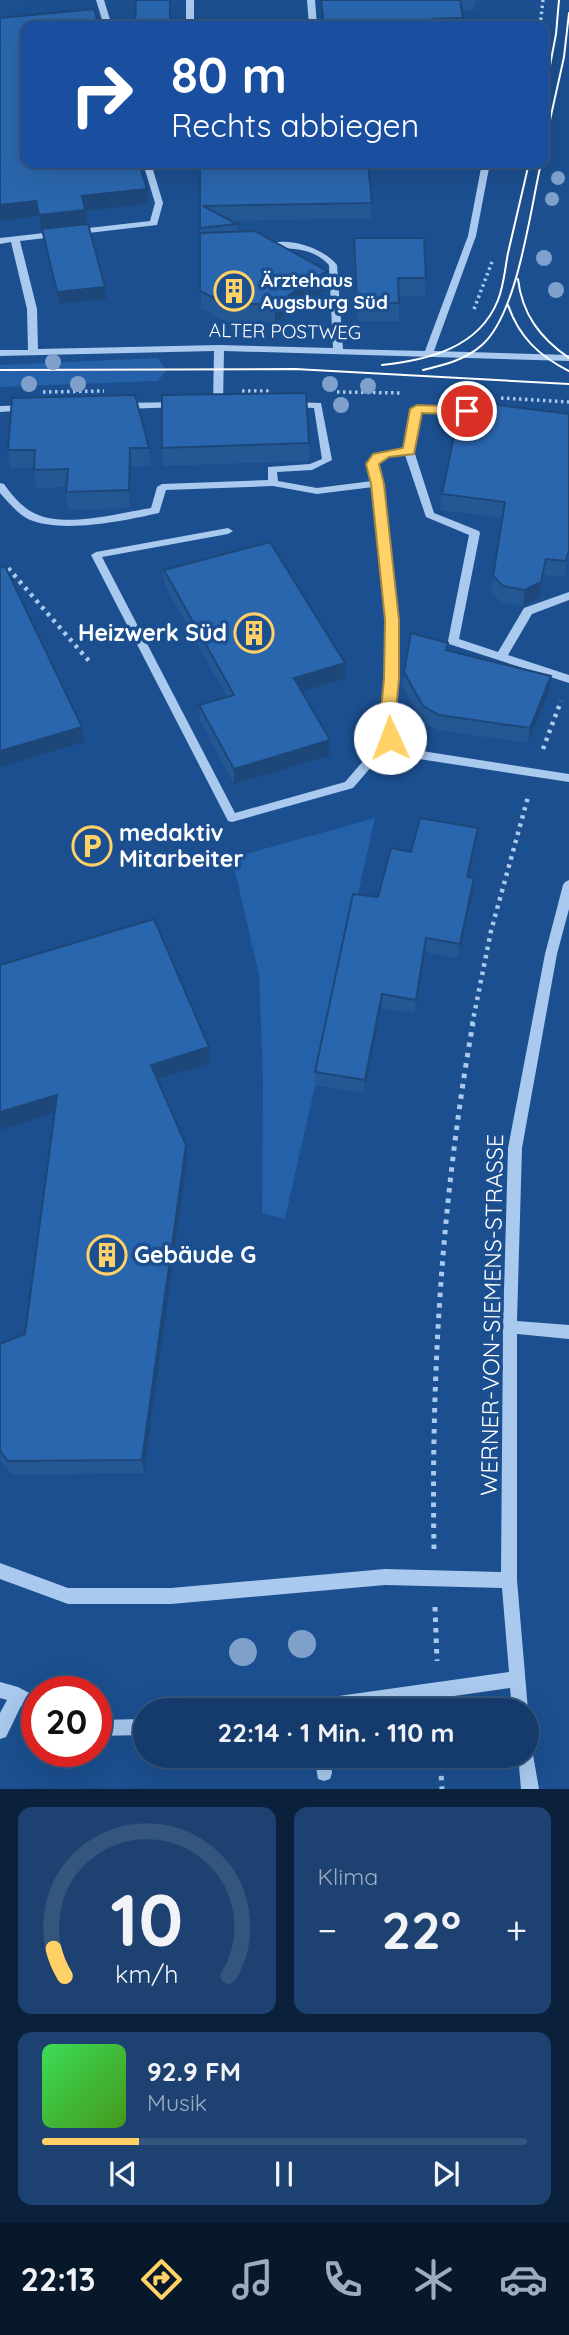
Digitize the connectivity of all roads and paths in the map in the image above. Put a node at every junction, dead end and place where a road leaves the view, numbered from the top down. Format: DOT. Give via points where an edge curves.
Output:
graph roads {
  1 [pos="100,0"];
  2 [pos="190,0"];
  3 [pos="311,0"];
  4 [pos="543,0"];
  5 [pos="106,21"];
  6 [pos="190,21"];
  7 [pos="313,21"];
  8 [pos="541,21"];
  9 [pos="148,168"];
  10 [pos="485,168"];
  11 [pos="15,239"];
  12 [pos="0,241"];
  13 [pos="253,247"];
  14 [pos="219,348"];
  15 [pos="338,350"];
  16 [pos="33,351"];
  17 [pos="429,352"];
  18 [pos="0,353"];
  19 [pos="569,358"];
  20 [pos="191,404"];
  21 [pos="205,404"];
  22 [pos="218,404"];
  23 [pos="232,404"];
  24 [pos="110,406"];
  25 [pos="284,406"];
  26 [pos="43,408"];
  27 [pos="0,410"];
  28 [pos="492,413"];
  29 [pos="409,451"];
  30 [pos="273,483"];
  31 [pos="377,484"];
  32 [pos="0,486"];
  33 [pos="228,531"];
  34 [pos="0,570"];
  35 [pos="569,596"];
  36 [pos="501,657"];
  37 [pos="89,661"];
  38 [pos="569,679"];
  39 [pos="564,694"];
  40 [pos="390,738"];
  41 [pos="535,771"];
  42 [pos="569,778"];
  43 [pos="569,885"];
  44 [pos="510,1327"];
  45 [pos="569,1332"];
  46 [pos="0,1571"];
  47 [pos="435,1577"];
  48 [pos="509,1580"];
  49 [pos="516,1679"];
  50 [pos="0,1690"];
  51 [pos="438,1690"];
  52 [pos="18,1695"];
  53 [pos="21,1697"];
  54 [pos="387,1698"];
  55 [pos="518,1698"];
  56 [pos="133,1727"];
  57 [pos="112,1728"];
  58 [pos="0,1731"];
  59 [pos="441,1768"];
  60 [pos="528,1768"];
  61 [pos="442,1789"];
  62 [pos="530,1789"];
  1 -- 5 [label="street"];
  2 -- 6 [label="street"];
  3 -- 7 [label="street"];
  4 -- 8 [label="path"];
  9 -- 11 [label="street" via="159,203 154,223"];
  10 -- 17 [label="street" via="472,236"];
  11 -- 12 [label="street"];
  11 -- 16 [label="street" via="32,309"];
  13 -- 15 [label="street" via="303,246 334,265"];
  14 -- 15 [label="street, ALTER POSTWEG"];
  14 -- 16 [label="street, ALTER POSTWEG"];
  14 -- 22 [label="street"];
  15 -- 17 [label="street, ALTER POSTWEG"];
  16 -- 18 [label="street, ALTER POSTWEG"];
  17 -- 19 [label="street, ALTER POSTWEG"];
  20 -- 24 [label="street"];
  21 -- 22 [label="street"];
  22 -- 23 [label="street"];
  25 -- 30 [label="street" via="318,405 327,460 312,467 272,469"];
  26 -- 27 [label="street"];
  28 -- 29 [label="street" via="417,409"];
  29 -- 31 [label="street" via="377,457 372,464"];
  29 -- 36 [label="street" via="430,515 475,533 453,642"];
  30 -- 31 [label="street" via="317,491"];
  30 -- 32 [label="street" via="162,487 155,511 62,521 30,516"];
  31 -- 40 [label="street" via="392,620"];
  33 -- 40 [label="street" via="96,555 232,818 349,785"];
  34 -- 37 [label="path" via="8,568"];
  35 -- 36 [label="street" via="528,611"];
  36 -- 38 [label="street"];
  39 -- 41 [label="path"];
  40 -- 41 [label="street" via="419,755"];
  41 -- 42 [label="street"];
  41 -- 47 [label="path" via="482,974 457,1125 439,1297 432,1486"];
  43 -- 44 [label="street, WERNER-VON-SIEMENS-STRASSE" via="551,954 515,1148"];
  44 -- 45 [label="street"];
  44 -- 48 [label="street, WERNER-VON-SIEMENS-STRASSE"];
  46 -- 47 [label="street" via="68,1596 172,1596 385,1577"];
  47 -- 48 [label="street"];
  47 -- 51 [label="path"];
  48 -- 49 [label="street, WERNER-VON-SIEMENS-STRASSE"];
  49 -- 51 [label="street"];
  49 -- 55 [label="street, WERNER-VON-SIEMENS-STRASSE"];
  50 -- 52 [label="street"];
  51 -- 54 [label="street"];
  52 -- 53 [label="street"];
  52 -- 58 [label="street"];
  56 -- 57 [label="street"];
  59 -- 61 [label="path"];
  60 -- 62 [label="street"];
}
